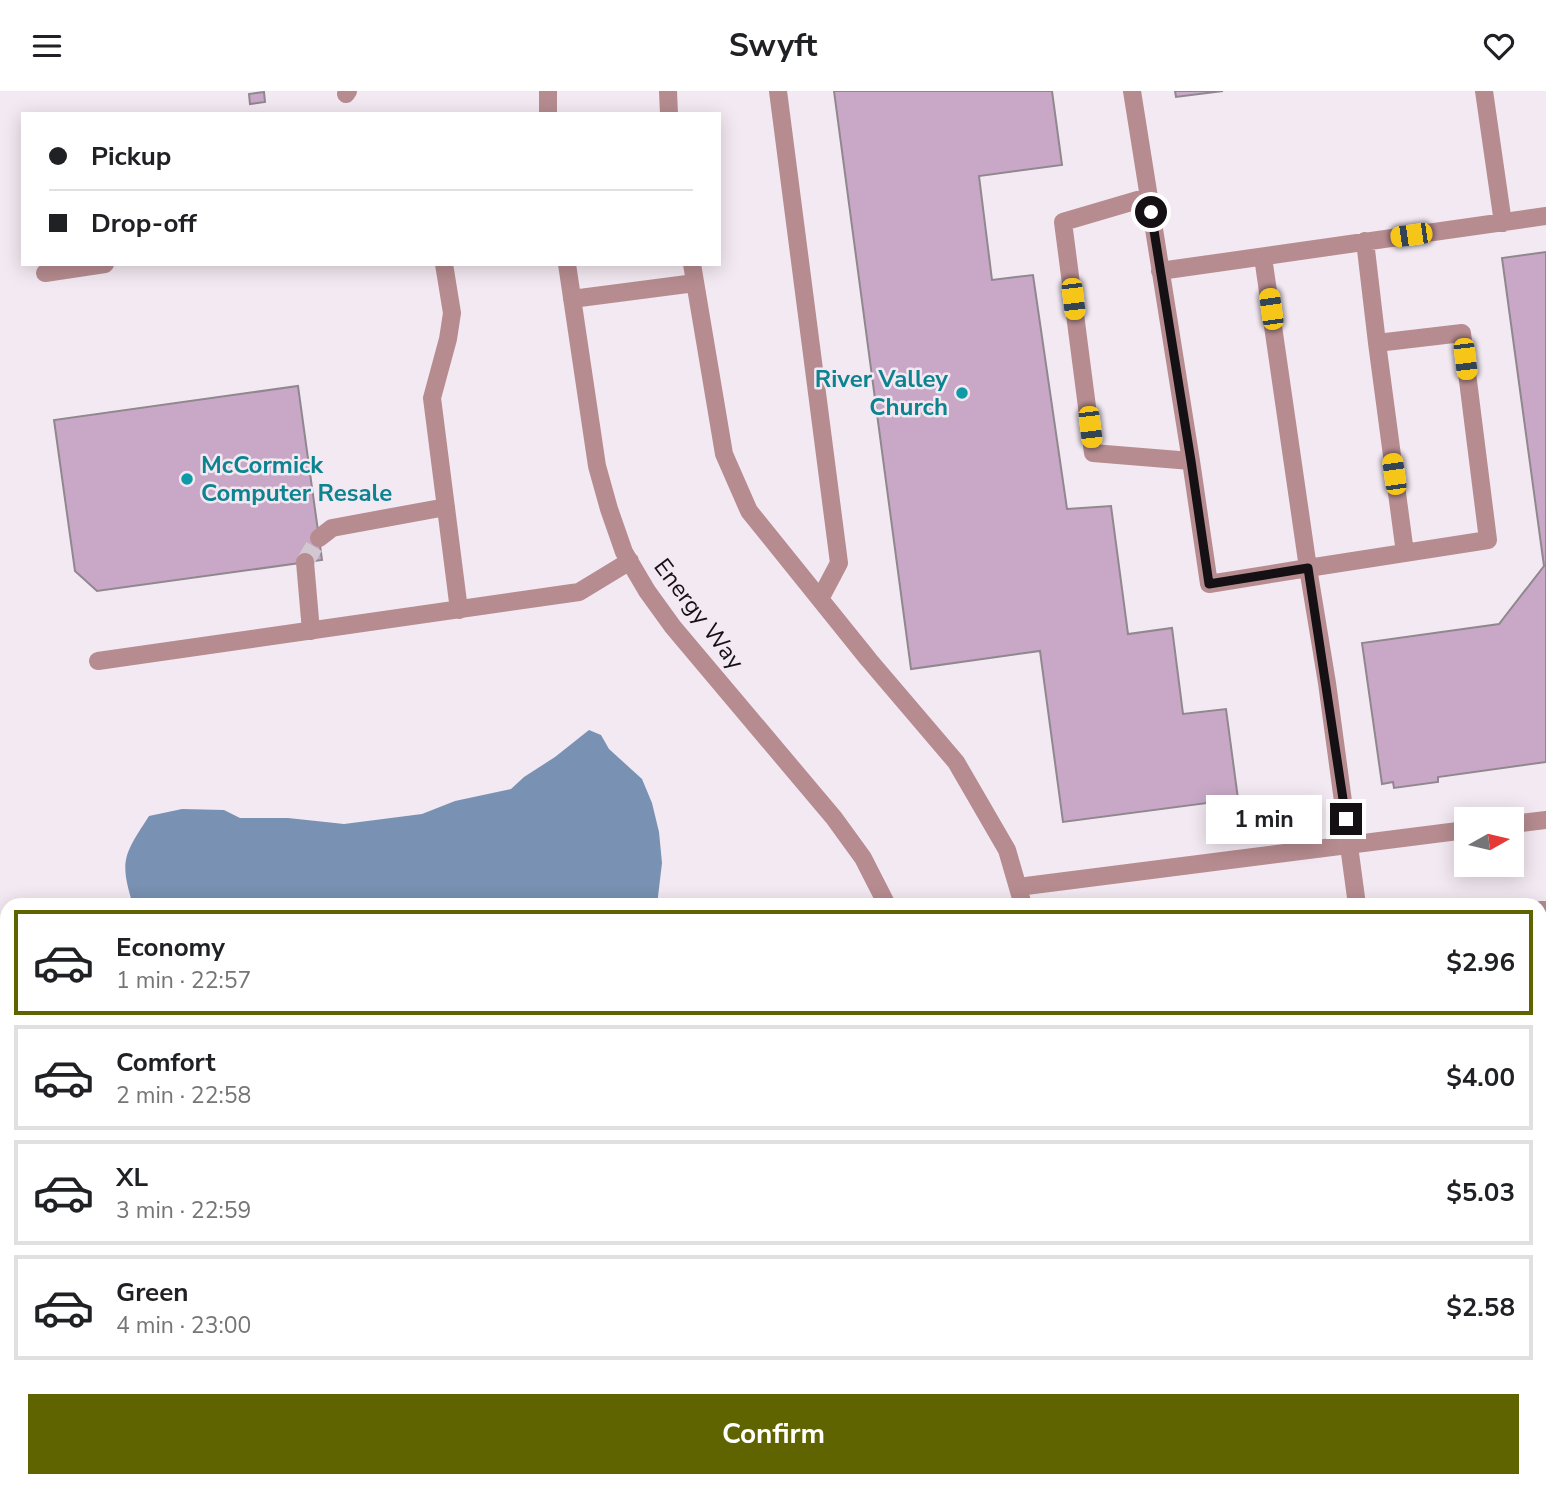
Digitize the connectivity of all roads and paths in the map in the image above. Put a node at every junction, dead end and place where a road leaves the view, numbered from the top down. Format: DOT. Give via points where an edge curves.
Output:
graph roads {
  1 [pos="548,91"];
  2 [pos="668,91"];
  3 [pos="778,91"];
  4 [pos="1132,91"];
  5 [pos="1485,91"];
  6 [pos="548,112"];
  7 [pos="669,112"];
  8 [pos="1148,197"];
  9 [pos="1546,216"];
  10 [pos="1503,223"];
  11 [pos="1364,241"];
  12 [pos="1263,257"];
  13 [pos="90,266"];
  14 [pos="444,266"];
  15 [pos="567,266"];
  16 [pos="692,266"];
  17 [pos="1160,271"];
  18 [pos="45,272"];
  19 [pos="695,283"];
  20 [pos="572,299"];
  21 [pos="1377,343"];
  22 [pos="1191,461"];
  23 [pos="446,507"];
  24 [pos="319,538"];
  25 [pos="1405,553"];
  26 [pos="630,561"];
  27 [pos="305,562"];
  28 [pos="1308,568"];
  29 [pos="820,599"];
  30 [pos="459,610"];
  31 [pos="311,631"];
  32 [pos="97,661"];
  33 [pos="1546,820"];
  34 [pos="1524,823"];
  35 [pos="1454,833"];
  36 [pos="1350,846"];
  37 [pos="1020,896"];
  38 [pos="884,898"];
  39 [pos="1356,898"];
  1 -- 6 [label="street"];
  2 -- 7 [label="street"];
  3 -- 29 [label="street" via="839,563"];
  4 -- 8 [label="street"];
  5 -- 10 [label="street"];
  8 -- 17 [label="street"];
  8 -- 22 [label="street" via="1063,222 1093,453"];
  9 -- 10 [label="street"];
  10 -- 11 [label="street"];
  11 -- 12 [label="street"];
  11 -- 21 [label="street"];
  12 -- 17 [label="street"];
  12 -- 28 [label="street"];
  13 -- 18 [label="street"];
  14 -- 23 [label="street" via="452,313 432,398"];
  15 -- 20 [label="street, Energy Way"];
  16 -- 19 [label="street"];
  17 -- 22 [label="street"];
  19 -- 20 [label="street"];
  19 -- 29 [label="street" via="724,454 749,511"];
  20 -- 26 [label="street, Energy Way" via="597,466 608,509"];
  21 -- 25 [label="street"];
  21 -- 25 [label="street" via="1462,333 1488,540"];
  22 -- 28 [label="street" via="1209,584"];
  23 -- 24 [label="street" via="332,528"];
  23 -- 30 [label="street"];
  25 -- 28 [label="street"];
  26 -- 30 [label="street" via="579,591"];
  26 -- 38 [label="street, Energy Way" via="673,627 849,837"];
  27 -- 31 [label="street"];
  28 -- 36 [label="street"];
  29 -- 37 [label="street" via="956,762 1007,850"];
  30 -- 31 [label="street"];
  31 -- 32 [label="street"];
  33 -- 34 [label="street"];
  35 -- 36 [label="street"];
  36 -- 37 [label="street"];
  36 -- 39 [label="street"];
}
